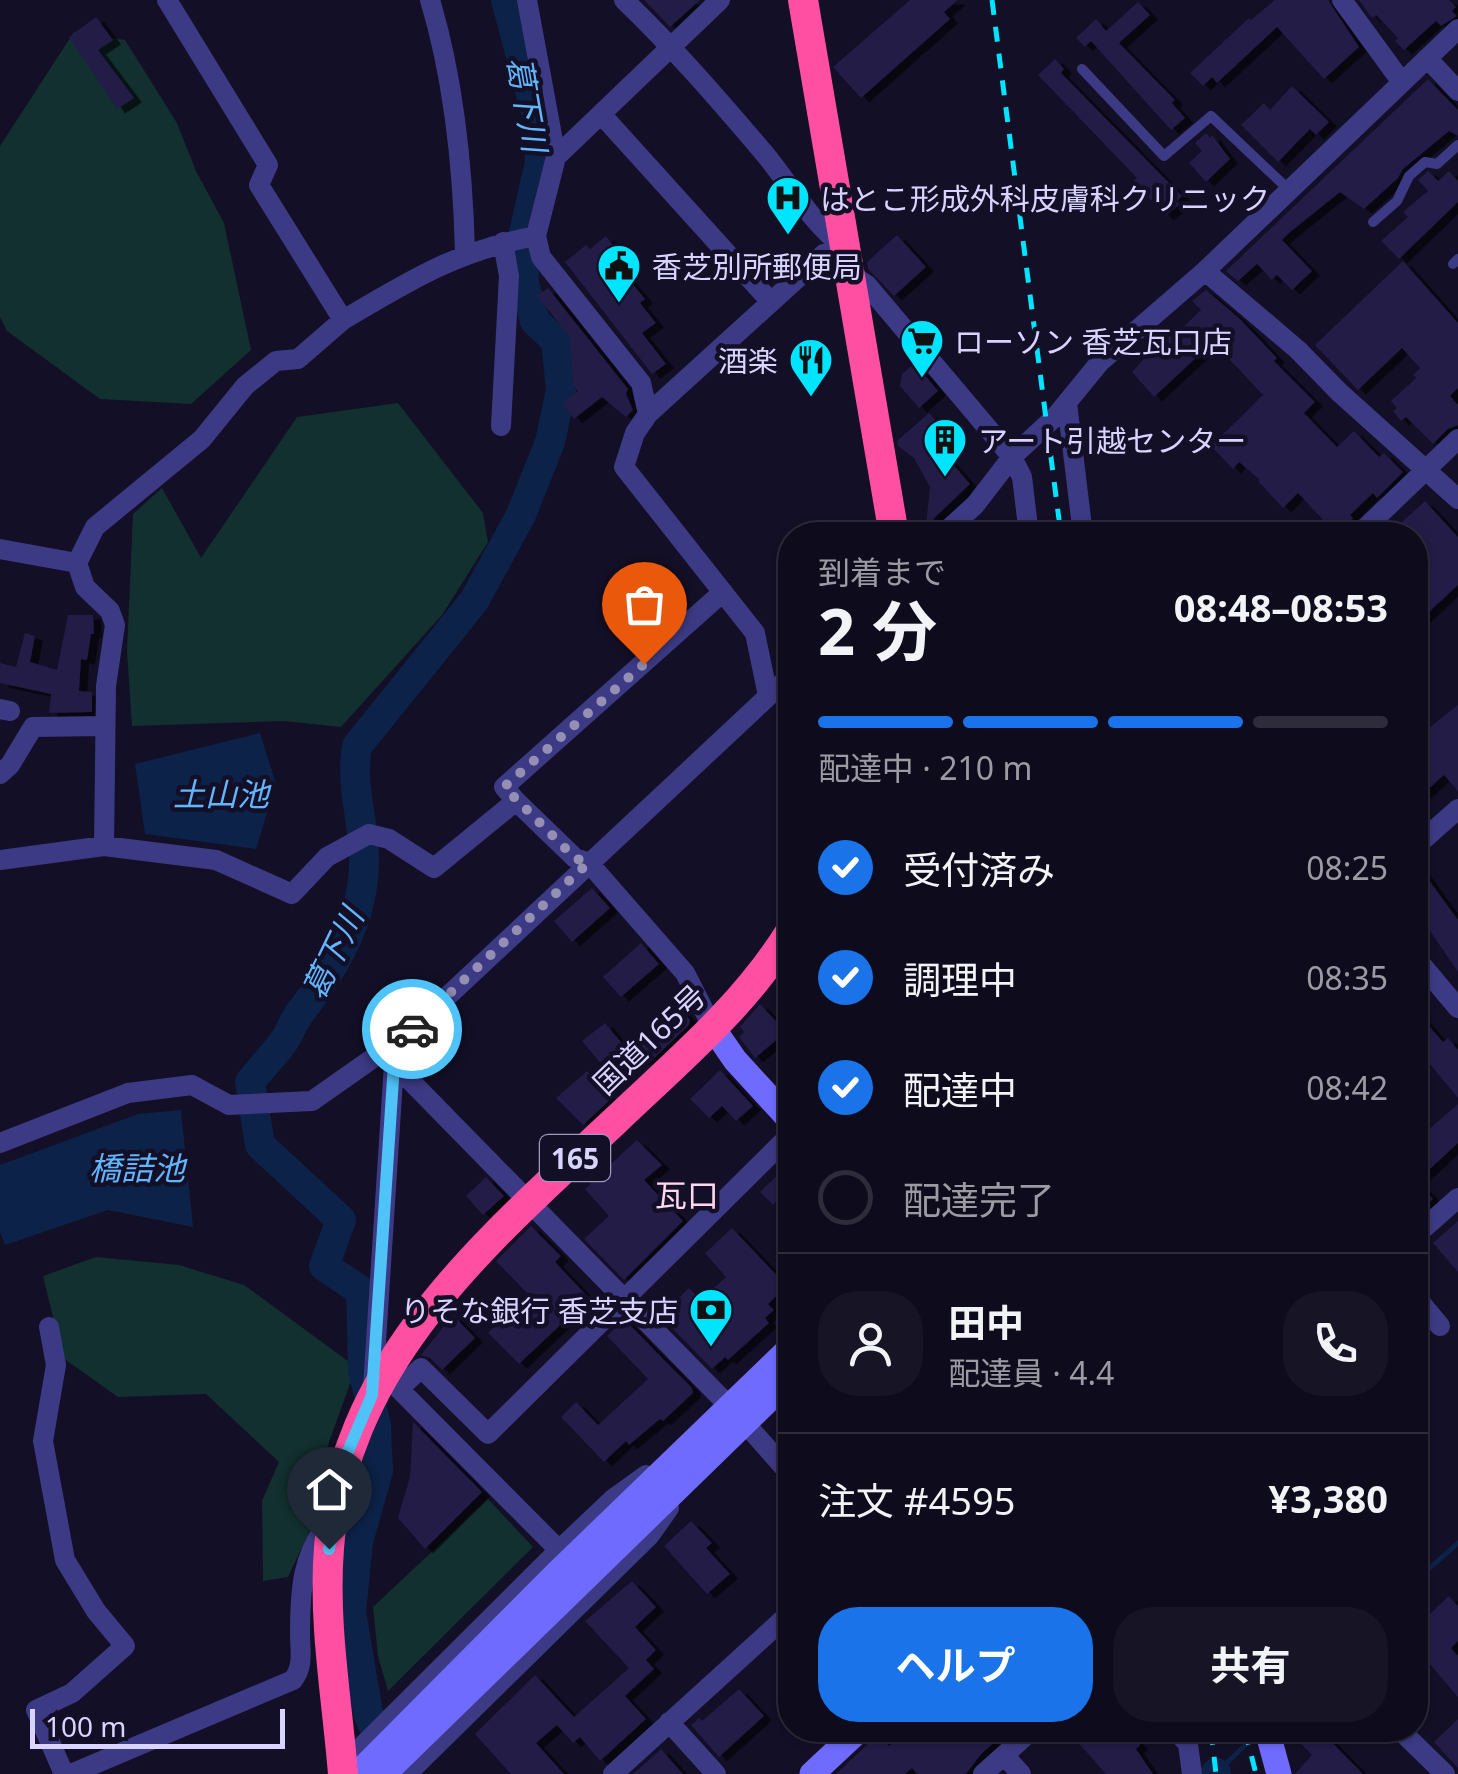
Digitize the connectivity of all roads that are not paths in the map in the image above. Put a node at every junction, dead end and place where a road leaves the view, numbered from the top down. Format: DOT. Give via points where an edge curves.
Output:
graph roads {
  1 [pos="166,0"];
  2 [pos="430,0"];
  3 [pos="527,0"];
  4 [pos="624,0"];
  5 [pos="720,0"];
  6 [pos="803,0"];
  7 [pos="1342,0"];
  8 [pos="1458,28"];
  9 [pos="670,46"];
  10 [pos="1427,58"];
  11 [pos="1082,69"];
  12 [pos="1401,81"];
  13 [pos="1458,90"];
  14 [pos="601,114"];
  15 [pos="1458,146"];
  16 [pos="556,158"];
  17 [pos="1289,191"];
  18 [pos="1372,222"];
  19 [pos="536,236"];
  20 [pos="504,242"];
  21 [pos="465,253"];
  22 [pos="845,259"];
  23 [pos="1205,272"];
  24 [pos="771,302"];
  25 [pos="344,320"];
  26 [pos="1067,403"];
  27 [pos="648,414"];
  28 [pos="501,426"];
  29 [pos="1458,438"];
  30 [pos="1012,457"];
  31 [pos="1423,471"];
  32 [pos="1458,499"];
  33 [pos="892,522"];
  34 [pos="955,522"];
  35 [pos="1027,522"];
  36 [pos="1082,522"];
  37 [pos="1371,522"];
  38 [pos="0,549"];
  39 [pos="77,563"];
  40 [pos="723,592"];
  41 [pos="778,687"];
  42 [pos="768,696"];
  43 [pos="105,726"];
  44 [pos="0,774"];
  45 [pos="516,801"];
  46 [pos="1458,809"];
  47 [pos="1428,835"];
  48 [pos="104,846"];
  49 [pos="0,860"];
  50 [pos="588,863"];
  51 [pos="778,949"];
  52 [pos="1428,972"];
  53 [pos="1458,1008"];
  54 [pos="714,1028"];
  55 [pos="405,1036"];
  56 [pos="394,1064"];
  57 [pos="778,1107"];
  58 [pos="0,1142"];
  59 [pos="778,1147"];
  60 [pos="1458,1198"];
  61 [pos="528,1202"];
  62 [pos="1428,1225"];
  63 [pos="624,1298"];
  64 [pos="1428,1312"];
  65 [pos="1440,1326"];
  66 [pos="48,1327"];
  67 [pos="778,1363"];
  68 [pos="778,1387"];
  69 [pos="372,1395"];
  70 [pos="737,1414"];
  71 [pos="695,1453"];
  72 [pos="778,1460"];
  73 [pos="332,1518"];
  74 [pos="562,1570"];
  75 [pos="778,1624"];
  76 [pos="669,1722"];
  77 [pos="846,1742"];
  78 [pos="1019,1742"];
  79 [pos="1186,1742"];
  80 [pos="1270,1742"];
  81 [pos="1412,1742"];
  82 [pos="1004,1755"];
  83 [pos="349,1767"];
  84 [pos="410,1772"];
  85 [pos="67,1774"];
  86 [pos="384,1774"];
  87 [pos="613,1774"];
  88 [pos="716,1774"];
  89 [pos="812,1774"];
  90 [pos="983,1774"];
  91 [pos="1021,1774"];
  92 [pos="1192,1774"];
  93 [pos="1279,1774"];
  94 [pos="1445,1774"];
  1 -- 25 [label="street" via="268,165 259,185"];
  2 -- 21 [label="street" via="461,174"];
  3 -- 16 [label="street"];
  4 -- 9 [label="street"];
  5 -- 9 [label="street"];
  6 -- 22 [label="highway"];
  7 -- 12 [label="street"];
  8 -- 10 [label="street"];
  9 -- 14 [label="street"];
  9 -- 22 [label="street"];
  10 -- 12 [label="street"];
  10 -- 13 [label="street"];
  11 -- 17 [label="lane" via="1164,156 1210,116"];
  12 -- 17 [label="street"];
  14 -- 16 [label="street"];
  14 -- 24 [label="street"];
  15 -- 18 [label="lane" via="1408,176 1396,201"];
  16 -- 19 [label="street"];
  17 -- 23 [label="street"];
  19 -- 20 [label="street"];
  19 -- 27 [label="street" via="541,257 641,383"];
  20 -- 21 [label="street"];
  20 -- 28 [label="street" via="509,276"];
  21 -- 25 [label="street"];
  22 -- 24 [label="street" via="824,254"];
  22 -- 30 [label="street"];
  22 -- 33 [label="highway"];
  23 -- 26 [label="street" via="1100,362"];
  23 -- 31 [label="street" via="1298,350"];
  24 -- 27 [label="street"];
  25 -- 39 [label="street" via="298,359 276,360 245,386 202,439 95,527"];
  26 -- 30 [label="street"];
  26 -- 36 [label="street"];
  27 -- 40 [label="street" via="624,468"];
  29 -- 31 [label="street"];
  30 -- 34 [label="street"];
  30 -- 35 [label="street" via="1022,477"];
  31 -- 32 [label="street"];
  31 -- 37 [label="street"];
  38 -- 39 [label="street"];
  39 -- 43 [label="street" via="85,586 110,610 115,625"];
  40 -- 42 [label="street" via="755,632"];
  40 -- 45 [label="street" via="504,787"];
  41 -- 42 [label="street"];
  42 -- 50 [label="street"];
  43 -- 44 [label="street" via="34,727"];
  43 -- 48 [label="street"];
  45 -- 48 [label="street" via="434,868 390,838 368,834 327,856 292,894 216,860"];
  45 -- 50 [label="street"];
  46 -- 47 [label="street"];
  48 -- 49 [label="street"];
  50 -- 54 [label="street" via="686,972"];
  50 -- 55 [label="street"];
  51 -- 54 [label="highway, 国道165号 / 165"];
  52 -- 53 [label="street"];
  54 -- 57 [label="street"];
  54 -- 61 [label="highway, 国道165号 / 165"];
  55 -- 56 [label="street"];
  55 -- 58 [label="street" via="312,1101 229,1105 192,1085 128,1093"];
  56 -- 61 [label="street"];
  56 -- 69 [label="street"];
  59 -- 63 [label="street"];
  60 -- 62 [label="street"];
  61 -- 63 [label="street"];
  61 -- 69 [label="highway, 国道165号 / 165" via="444,1291"];
  63 -- 70 [label="street"];
  63 -- 74 [label="street" via="488,1434 421,1368 400,1389"];
  64 -- 65 [label="street"];
  66 -- 85 [label="street" via="56,1365 43,1441 65,1560 126,1646 72,1693 36,1710"];
  67 -- 70 [label="street"];
  68 -- 70 [label="street"];
  69 -- 73 [label="highway, 国道165号 / 165" via="356,1428"];
  70 -- 71 [label="street"];
  70 -- 72 [label="street"];
  71 -- 74 [label="street"];
  71 -- 84 [label="street" via="650,1535"];
  73 -- 83 [label="highway, 国道165号 / 165" via="327,1585"];
  73 -- 85 [label="street" via="308,1553 301,1664 293,1680"];
  74 -- 83 [label="street"];
  74 -- 83 [label="street" via="387,1721"];
  74 -- 86 [label="street"];
  75 -- 76 [label="street"];
  76 -- 87 [label="street"];
  76 -- 88 [label="street"];
  77 -- 89 [label="street"];
  78 -- 82 [label="street"];
  79 -- 92 [label="street"];
  80 -- 93 [label="street"];
  81 -- 94 [label="street"];
  82 -- 90 [label="street"];
  82 -- 91 [label="street"];
}
